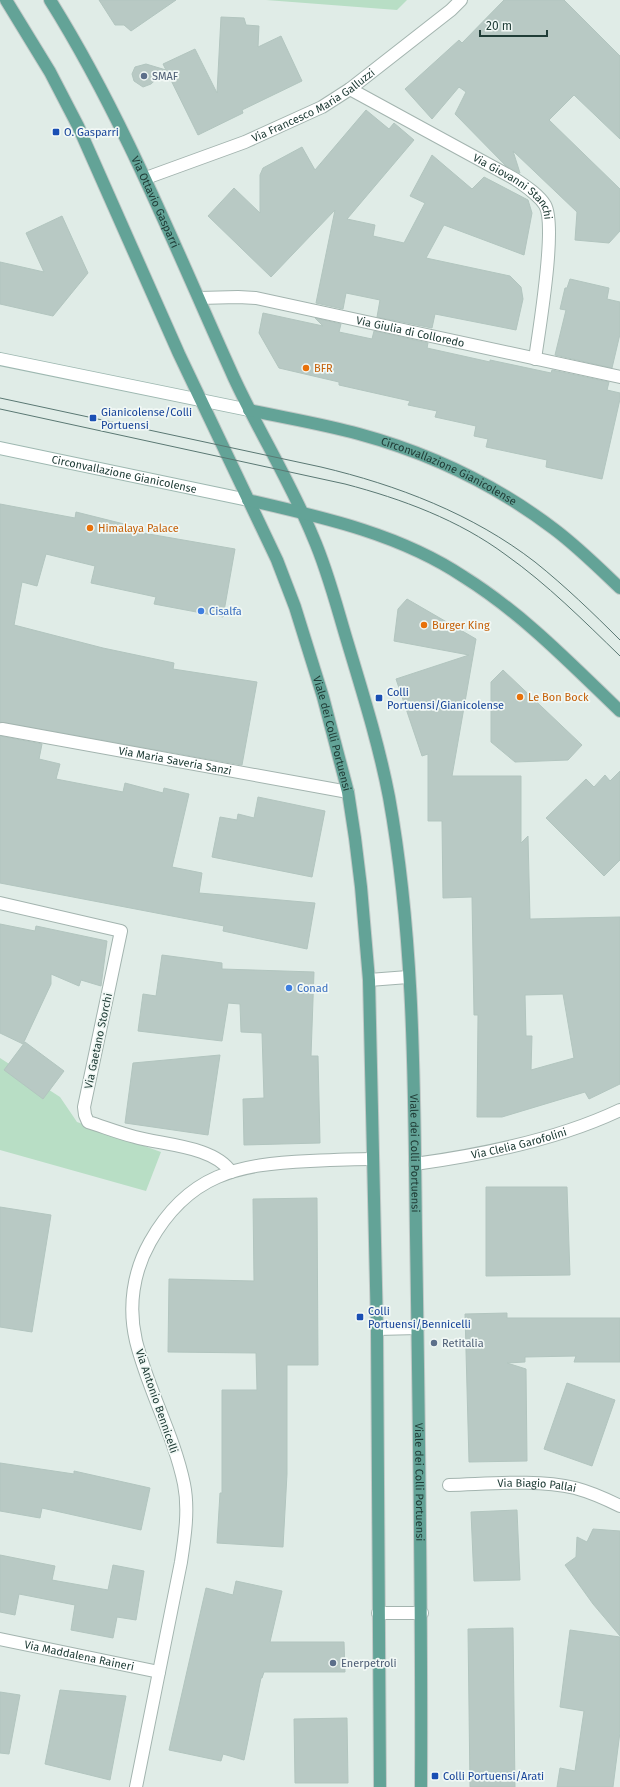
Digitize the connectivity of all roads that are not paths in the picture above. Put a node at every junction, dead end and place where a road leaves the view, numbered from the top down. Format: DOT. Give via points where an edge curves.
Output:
graph roads {
  1 [pos="6,0"];
  2 [pos="50,0"];
  3 [pos="461,0"];
  4 [pos="350,88"];
  5 [pos="146,178"];
  6 [pos="199,298"];
  7 [pos="0,359"];
  8 [pos="535,359"];
  9 [pos="620,377"];
  10 [pos="201,400"];
  11 [pos="249,410"];
  12 [pos="0,448"];
  13 [pos="248,500"];
  14 [pos="301,512"];
  15 [pos="620,588"];
  16 [pos="620,711"];
  17 [pos="2,728"];
  18 [pos="348,792"];
  19 [pos="0,903"];
  20 [pos="408,977"];
  21 [pos="369,980"];
  22 [pos="620,1110"];
  23 [pos="373,1159"];
  24 [pos="415,1164"];
  25 [pos="231,1172"];
  26 [pos="418,1328"];
  27 [pos="377,1329"];
  28 [pos="449,1485"];
  29 [pos="620,1506"];
  30 [pos="378,1613"];
  31 [pos="422,1613"];
  32 [pos="0,1639"];
  33 [pos="159,1672"];
  34 [pos="136,1787"];
  35 [pos="380,1787"];
  36 [pos="421,1787"];
  1 -- 10 [label="main road" via="56,82 78,126"];
  2 -- 5 [label="main road, Via Ottavio Gasparri" via="83,54"];
  3 -- 4 [label="street, Via Francesco Maria Galluzzi"];
  4 -- 5 [label="street, Via Francesco Maria Galluzzi" via="322,107 245,142"];
  4 -- 8 [label="street, Via Giovanni Stanchi" via="515,179 537,196 544,205 549,216 549,243"];
  5 -- 6 [label="main road, Via Ottavio Gasparri"];
  6 -- 8 [label="street, Via Giulia di Colloredo" via="256,298"];
  6 -- 11 [label="main road, Via Ottavio Gasparri"];
  7 -- 10 [label="street, Circonvallazione Gianicolense"];
  8 -- 9 [label="street, Via Giulia di Colloredo"];
  10 -- 11 [label="street, Circonvallazione Gianicolense"];
  10 -- 13 [label="main road"];
  11 -- 14 [label="main road"];
  11 -- 15 [label="main road, Circonvallazione Gianicolense" via="358,434 433,460 469,476 527,509 595,563"];
  12 -- 13 [label="street, Circonvallazione Gianicolense"];
  13 -- 14 [label="main road, Circonvallazione Gianicolense"];
  13 -- 18 [label="main road, Viale dei Colli Portuensi" via="296,607"];
  14 -- 16 [label="main road, Circonvallazione Gianicolense" via="395,541 464,576 526,622"];
  14 -- 20 [label="main road, Viale dei Colli Portuensi" via="323,564 383,766 394,828 405,918"];
  17 -- 18 [label="street, Via Maria Saveria Sanzi"];
  18 -- 21 [label="main road, Viale dei Colli Portuensi" via="365,923"];
  19 -- 25 [label="street, Via Gaetano Storchi" via="121,931 84,1107 84,1115 88,1122 135,1137 204,1153 222,1162"];
  20 -- 21 [label="street"];
  20 -- 24 [label="main road, Viale dei Colli Portuensi"];
  21 -- 23 [label="main road, Viale dei Colli Portuensi"];
  22 -- 24 [label="street, Via Clelia Garofolini" via="578,1127 497,1149"];
  23 -- 25 [label="street, Via Antonio Bennicelli" via="262,1164"];
  23 -- 27 [label="main road, Viale dei Colli Portuensi"];
  24 -- 26 [label="main road, Viale dei Colli Portuensi"];
  25 -- 33 [label="street, Via Antonio Bennicelli" via="188,1195 167,1216 141,1260 134,1289 132,1306 136,1341 181,1469 187,1504 184,1544"];
  26 -- 27 [label="street"];
  26 -- 31 [label="main road, Viale dei Colli Portuensi"];
  27 -- 30 [label="main road, Viale dei Colli Portuensi"];
  28 -- 29 [label="street, Via Biagio Pallai" via="563,1486 582,1490"];
  30 -- 31 [label="street"];
  30 -- 35 [label="main road, Viale dei Colli Portuensi"];
  31 -- 36 [label="main road, Viale dei Colli Portuensi"];
  32 -- 33 [label="street, Via Maddalena Raineri"];
  33 -- 34 [label="street, Via Antonio Bennicelli"];
}
